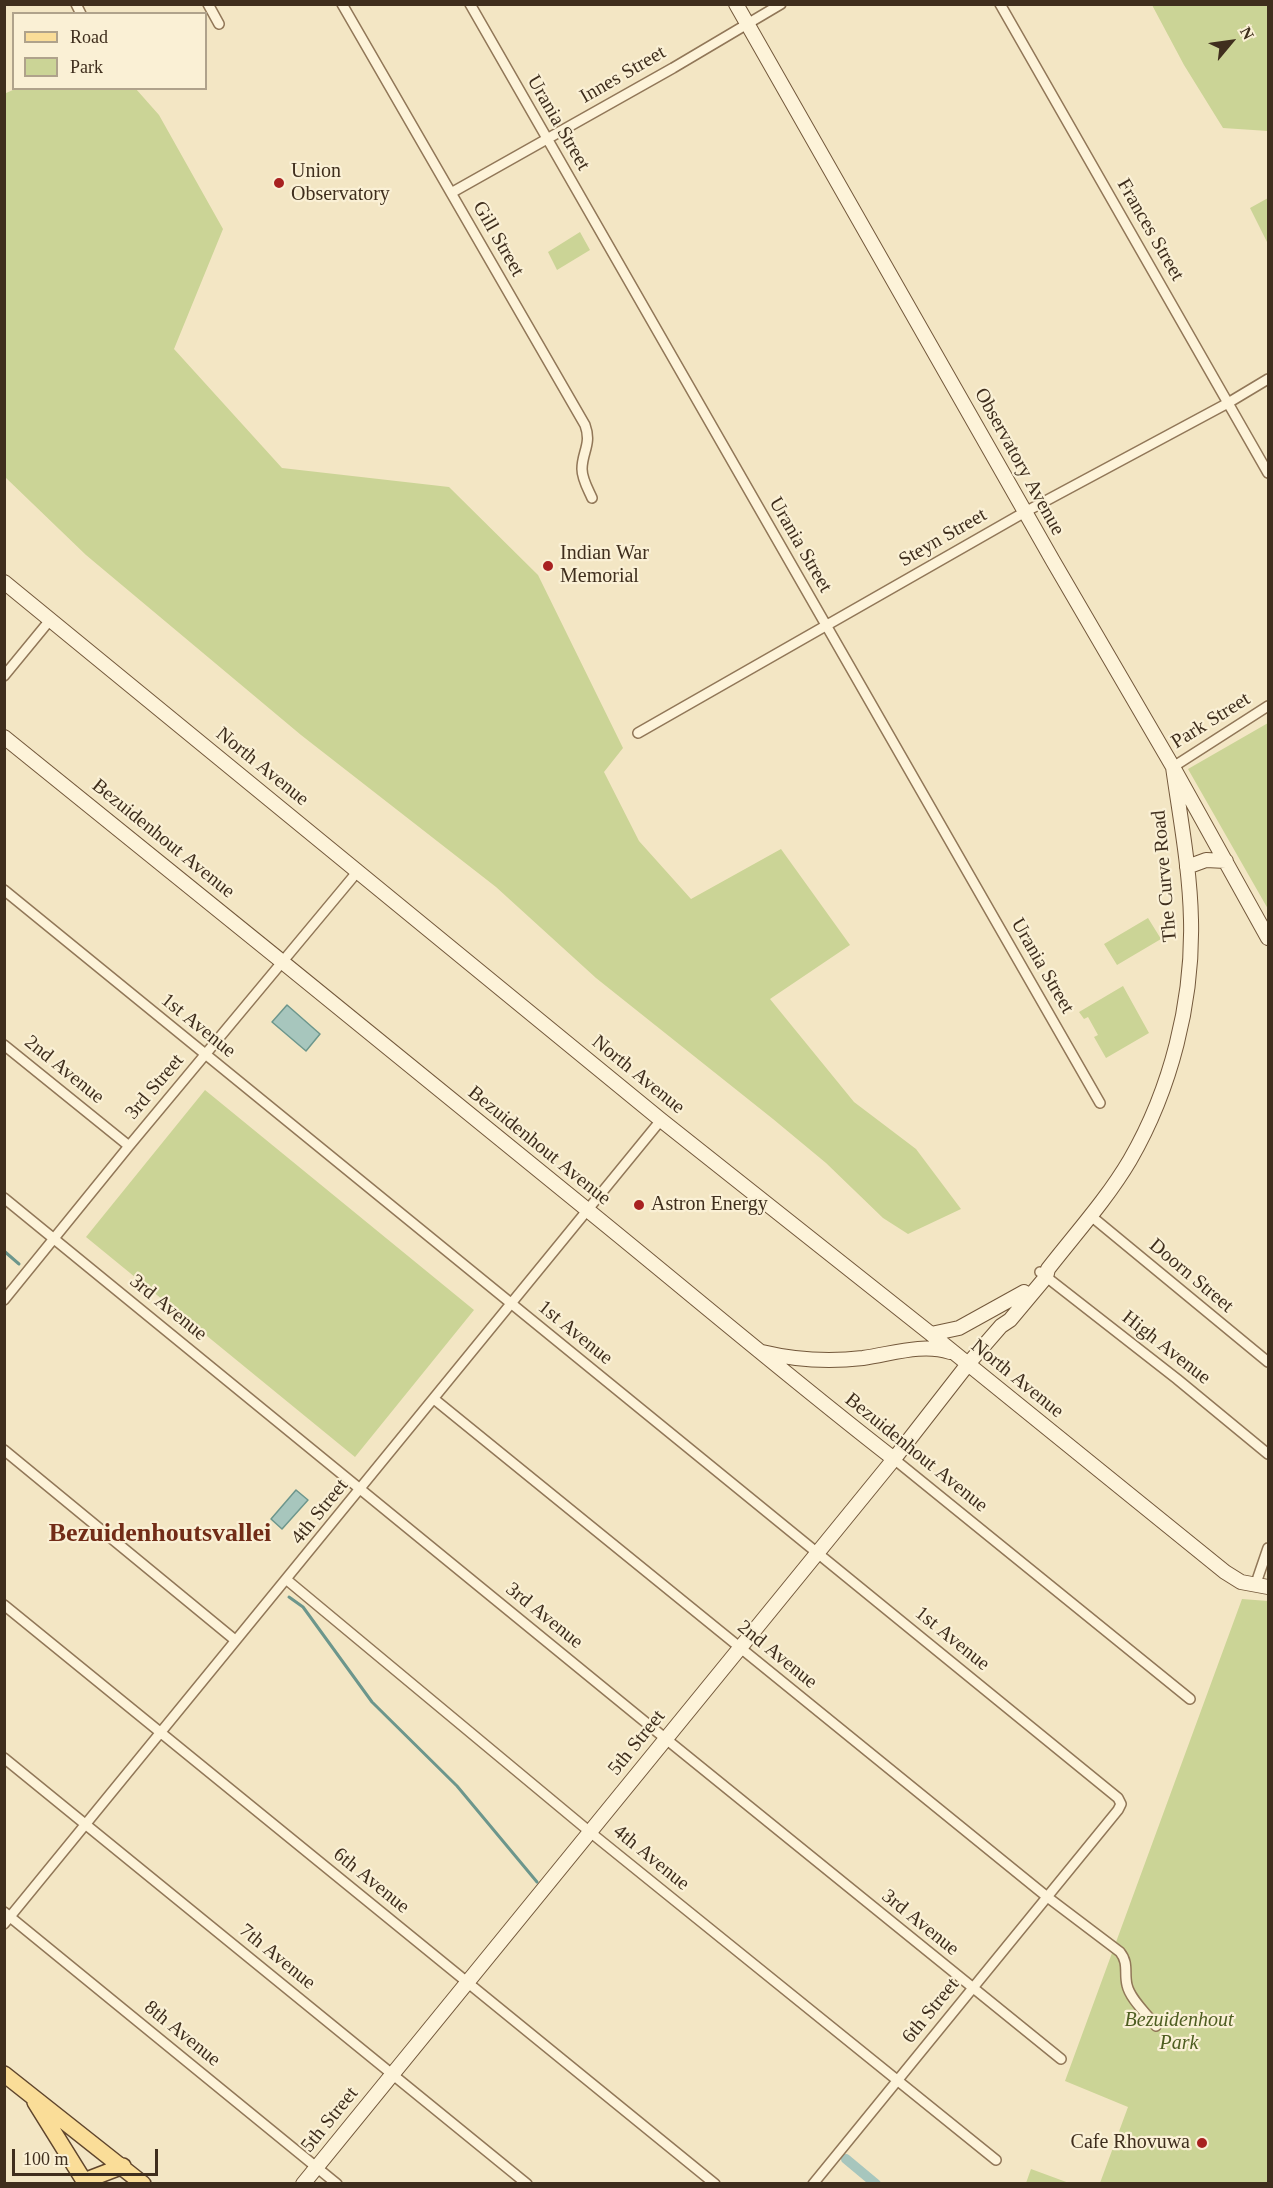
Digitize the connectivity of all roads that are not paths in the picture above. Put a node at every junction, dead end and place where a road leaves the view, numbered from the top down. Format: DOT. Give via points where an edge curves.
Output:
graph roads {
  1 [pos="208,4"];
  2 [pos="342,4"];
  3 [pos="470,4"];
  4 [pos="736,4"];
  5 [pos="781,4"];
  6 [pos="1000,4"];
  7 [pos="747,23"];
  8 [pos="219,24"];
  9 [pos="546,140"];
  10 [pos="450,193"];
  11 [pos="1269,379"];
  12 [pos="1228,403"];
  13 [pos="1269,473"];
  14 [pos="592,498"];
  15 [pos="1025,512"];
  16 [pos="4,582"];
  17 [pos="50,620"];
  18 [pos="827,626"];
  19 [pos="4,676"];
  20 [pos="1269,706"];
  21 [pos="638,733"];
  22 [pos="4,736"];
  23 [pos="1173,767"];
  24 [pos="1226,861"];
  25 [pos="1187,867"];
  26 [pos="358,871"];
  27 [pos="4,890"];
  28 [pos="1269,938"];
  29 [pos="282,960"];
  30 [pos="4,1044"];
  31 [pos="205,1055"];
  32 [pos="1100,1103"];
  33 [pos="661,1120"];
  34 [pos="129,1146"];
  35 [pos="4,1198"];
  36 [pos="588,1210"];
  37 [pos="1091,1216"];
  38 [pos="54,1238"];
  39 [pos="1045,1273"];
  40 [pos="1024,1292"];
  41 [pos="4,1299"];
  42 [pos="512,1304"];
  43 [pos="918,1323"];
  44 [pos="1000,1326"];
  45 [pos="931,1334"];
  46 [pos="915,1349"];
  47 [pos="759,1352"];
  48 [pos="955,1353"];
  49 [pos="1269,1362"];
  50 [pos="968,1364"];
  51 [pos="434,1399"];
  52 [pos="4,1450"];
  53 [pos="1269,1454"];
  54 [pos="894,1459"];
  55 [pos="362,1489"];
  56 [pos="1269,1548"];
  57 [pos="817,1553"];
  58 [pos="287,1580"];
  59 [pos="1262,1586"];
  60 [pos="4,1605"];
  61 [pos="235,1640"];
  62 [pos="740,1648"];
  63 [pos="1190,1699"];
  64 [pos="161,1732"];
  65 [pos="666,1739"];
  66 [pos="4,1758"];
  67 [pos="1121,1804"];
  68 [pos="85,1824"];
  69 [pos="590,1832"];
  70 [pos="1046,1896"];
  71 [pos="6,1918"];
  72 [pos="467,1983"];
  73 [pos="972,1988"];
  74 [pos="1156,2026"];
  75 [pos="1061,2059"];
  76 [pos="4,2074"];
  77 [pos="392,2074"];
  78 [pos="897,2080"];
  79 [pos="29,2092"];
  80 [pos="996,2160"];
  81 [pos="123,2166"];
  82 [pos="316,2167"];
  83 [pos="84,2183"];
  84 [pos="143,2184"];
  85 [pos="303,2184"];
  86 [pos="337,2184"];
  87 [pos="527,2184"];
  88 [pos="715,2184"];
  89 [pos="813,2184"];
  1 -- 8 [label="street"];
  2 -- 10 [label="street, Gill Street"];
  3 -- 9 [label="street, Urania Street"];
  4 -- 7 [label="street, Observatory Avenue"];
  5 -- 7 [label="street, Innes Street"];
  6 -- 12 [label="street, Frances Street"];
  7 -- 9 [label="street, Innes Street"];
  7 -- 15 [label="street, Observatory Avenue"];
  9 -- 10 [label="street, Innes Street"];
  9 -- 18 [label="street, Urania Street"];
  10 -- 14 [label="street, Gill Street" via="585,425 589,434 582,468"];
  11 -- 12 [label="street, Steyn Street"];
  12 -- 13 [label="street, Frances Street"];
  12 -- 15 [label="street, Steyn Street"];
  15 -- 18 [label="street, Steyn Street"];
  15 -- 23 [label="street, Observatory Avenue"];
  16 -- 17 [label="street, North Avenue"];
  17 -- 19 [label="street"];
  17 -- 26 [label="street, North Avenue"];
  18 -- 21 [label="street, Steyn Street"];
  18 -- 32 [label="street, Urania Street"];
  20 -- 23 [label="street, Park Street"];
  22 -- 29 [label="street, Bezuidenhout Avenue"];
  23 -- 24 [label="street, Observatory Avenue"];
  23 -- 25 [label="street, The Curve Road"];
  24 -- 25 [label="street" via="1206,860"];
  24 -- 28 [label="street, Observatory Avenue"];
  25 -- 37 [label="street, The Curve Road" via="1191,948 1176,1045 1157,1104 1131,1159"];
  26 -- 29 [label="street, 3rd Street"];
  26 -- 33 [label="street, North Avenue"];
  27 -- 31 [label="street, 1st Avenue"];
  29 -- 31 [label="street, 3rd Street"];
  29 -- 36 [label="street, Bezuidenhout Avenue"];
  30 -- 34 [label="street, 2nd Avenue"];
  31 -- 34 [label="street, 3rd Street"];
  31 -- 42 [label="street, 1st Avenue"];
  33 -- 36 [label="street, 4th Street"];
  33 -- 43 [label="street, North Avenue"];
  34 -- 38 [label="street, 3rd Street"];
  35 -- 38 [label="street, 3rd Avenue"];
  36 -- 42 [label="street, 4th Street"];
  36 -- 47 [label="street, Bezuidenhout Avenue"];
  37 -- 39 [label="street, The Curve Road"];
  37 -- 49 [label="street, Doorn Street"];
  38 -- 41 [label="street, 3rd Street"];
  38 -- 55 [label="street, 3rd Avenue"];
  39 -- 40 [label="street, 5th Street"];
  39 -- 44 [label="street, 5th Street" via="1010,1320"];
  39 -- 53 [label="street, High Avenue"];
  40 -- 44 [label="street, 5th Street"];
  40 -- 45 [label="street" via="960,1328"];
  42 -- 51 [label="street, 4th Street"];
  42 -- 57 [label="street, 1st Avenue"];
  43 -- 45 [label="street, North Avenue"];
  43 -- 46 [label="street" via="920,1335"];
  44 -- 50 [label="street, 5th Street"];
  45 -- 48 [label="street, North Avenue"];
  46 -- 47 [label="street" via="823,1360"];
  46 -- 48 [label="street" via="933,1347"];
  47 -- 54 [label="street, Bezuidenhout Avenue"];
  48 -- 50 [label="street, North Avenue"];
  50 -- 54 [label="street, 5th Street"];
  50 -- 59 [label="street, North Avenue" via="1225,1572 1241,1582"];
  51 -- 55 [label="street, 4th Street"];
  51 -- 62 [label="street, 2nd Avenue"];
  52 -- 61 [label="street"];
  54 -- 57 [label="street, 5th Street"];
  54 -- 63 [label="street, Bezuidenhout Avenue"];
  55 -- 58 [label="street, 4th Street"];
  55 -- 65 [label="street, 3rd Avenue"];
  56 -- 59 [label="street"];
  57 -- 62 [label="street, 5th Street"];
  57 -- 67 [label="street, 1st Avenue" via="1116,1795"];
  58 -- 61 [label="street, 4th Street"];
  58 -- 69 [label="street, 4th Avenue"];
  60 -- 64 [label="street, 6th Avenue"];
  61 -- 64 [label="street, 4th Street"];
  62 -- 65 [label="street, 5th Street"];
  62 -- 70 [label="street, 2nd Avenue"];
  64 -- 68 [label="street, 4th Street"];
  64 -- 72 [label="street, 6th Avenue"];
  65 -- 69 [label="street, 5th Street"];
  65 -- 73 [label="street, 3rd Avenue"];
  66 -- 68 [label="street, 7th Avenue"];
  67 -- 70 [label="street, 6th Street"];
  68 -- 71 [label="street, 4th Street"];
  68 -- 77 [label="street, 7th Avenue"];
  69 -- 72 [label="street, 5th Street"];
  69 -- 78 [label="street, 4th Avenue"];
  70 -- 73 [label="street, 6th Street"];
  70 -- 74 [label="street, 2nd Avenue" via="1124,1957 1129,1992"];
  71 -- 82 [label="street, 8th Avenue"];
  72 -- 77 [label="street, 5th Street"];
  72 -- 88 [label="street, 6th Avenue"];
  73 -- 75 [label="street, 3rd Avenue"];
  73 -- 78 [label="street, 6th Street"];
  76 -- 79 [label="main road"];
  77 -- 82 [label="street, 5th Street"];
  77 -- 87 [label="street, 7th Avenue"];
  78 -- 80 [label="street, 4th Avenue"];
  78 -- 89 [label="street, 6th Street"];
  79 -- 81 [label="main road"];
  79 -- 83 [label="main road"];
  81 -- 83 [label="main road"];
  81 -- 84 [label="main road"];
  82 -- 85 [label="street, 5th Street"];
  82 -- 86 [label="street, 8th Avenue"];
}
